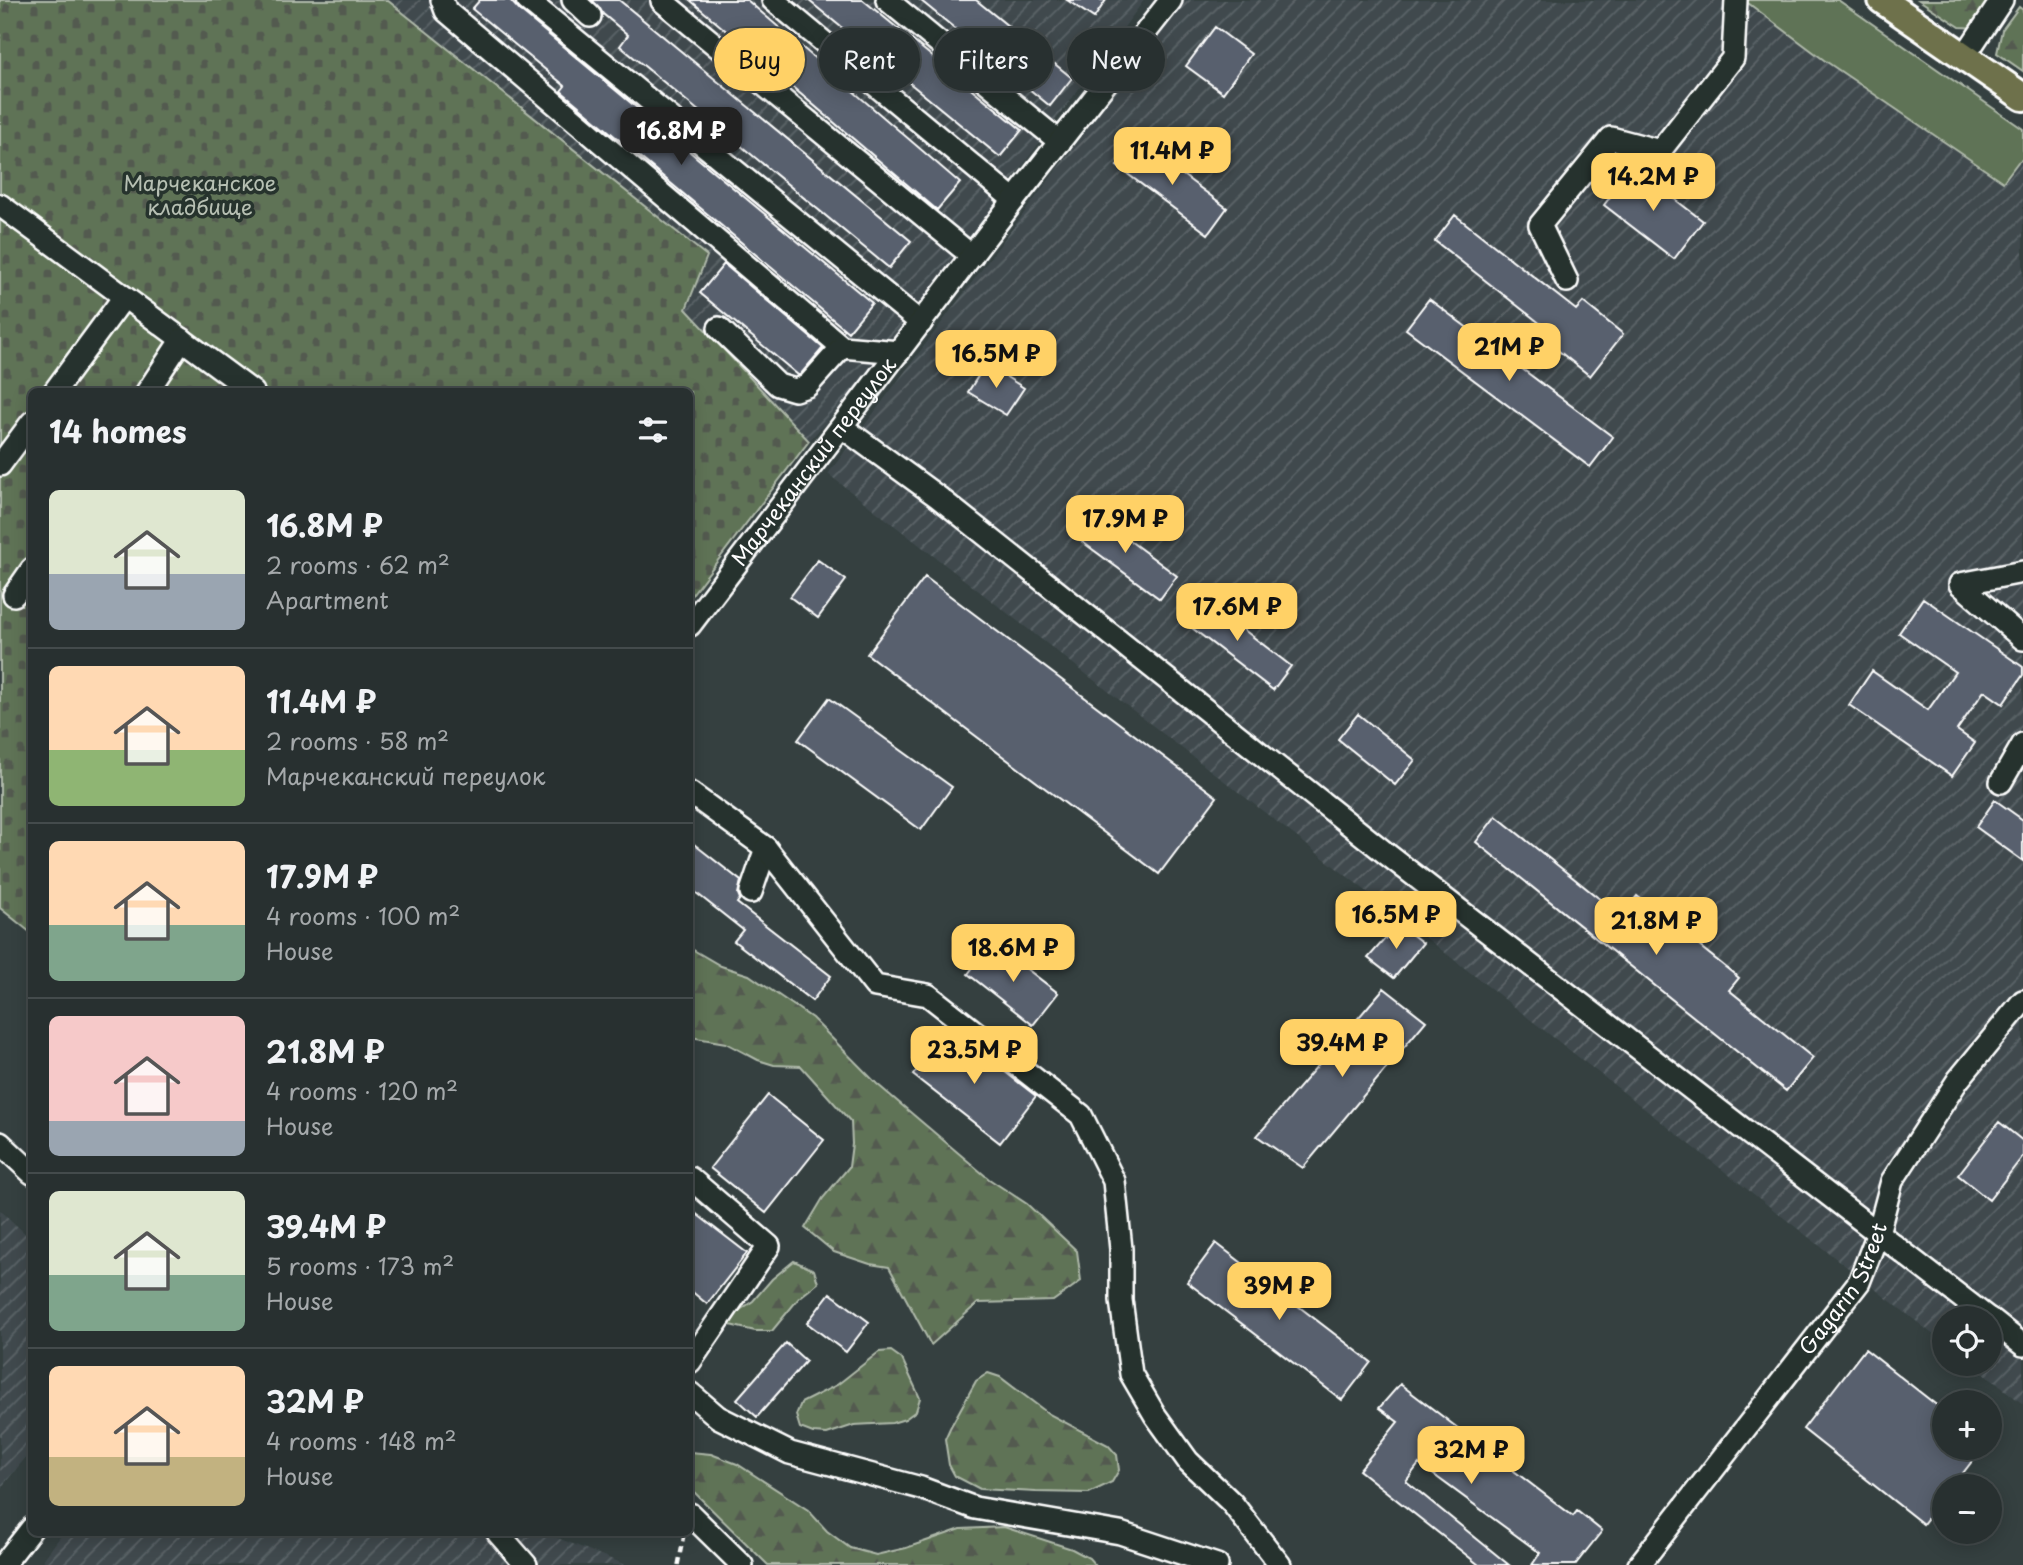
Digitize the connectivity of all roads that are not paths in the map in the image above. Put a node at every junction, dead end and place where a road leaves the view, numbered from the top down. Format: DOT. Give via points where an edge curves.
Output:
graph roads {
  1 [pos="442,0"];
  2 [pos="527,0"];
  3 [pos="573,0"];
  4 [pos="773,0"];
  5 [pos="887,0"];
  6 [pos="1171,0"];
  7 [pos="1737,0"];
  8 [pos="1882,0"];
  9 [pos="2002,0"];
  10 [pos="662,1"];
  11 [pos="590,16"];
  12 [pos="1965,57"];
  13 [pos="2023,97"];
  14 [pos="1060,142"];
  15 [pos="1014,200"];
  16 [pos="0,205"];
  17 [pos="972,256"];
  18 [pos="1567,281"];
  19 [pos="124,297"];
  20 [pos="921,323"];
  21 [pos="719,328"];
  22 [pos="181,340"];
  23 [pos="842,347"];
  24 [pos="899,352"];
  25 [pos="57,388"];
  26 [pos="150,388"];
  27 [pos="247,388"];
  28 [pos="28,427"];
  29 [pos="842,427"];
  30 [pos="0,465"];
  31 [pos="2023,572"];
  32 [pos="28,575"];
  33 [pos="14,596"];
  34 [pos="693,621"];
  35 [pos="2023,639"];
  36 [pos="2023,744"];
  37 [pos="2001,782"];
  38 [pos="693,795"];
  39 [pos="766,848"];
  40 [pos="751,892"];
  41 [pos="2023,1000"];
  42 [pos="0,1143"];
  43 [pos="28,1169"];
  44 [pos="693,1181"];
  45 [pos="1878,1233"];
  46 [pos="1972,1306"];
  47 [pos="2002,1329"];
  48 [pos="2023,1345"];
  49 [pos="693,1358"];
  50 [pos="693,1396"];
  51 [pos="693,1517"];
  52 [pos="28,1533"];
  53 [pos="501,1536"];
  54 [pos="3,1565"];
  55 [pos="526,1565"];
  56 [pos="742,1565"];
  57 [pos="1217,1565"];
  58 [pos="1280,1565"];
  59 [pos="1639,1565"];
  1 -- 23 [label="street" via="446,11"];
  2 -- 20 [label="street"];
  3 -- 11 [label="street"];
  4 -- 15 [label="street"];
  5 -- 14 [label="street"];
  6 -- 14 [label="street, Марчеканский переулок"];
  7 -- 18 [label="street" via="1732,58 1660,151 1611,138 1540,225"];
  8 -- 12 [label="main road"];
  9 -- 12 [label="street"];
  10 -- 17 [label="street"];
  12 -- 13 [label="main road"];
  14 -- 15 [label="street, Марчеканский переулок"];
  15 -- 17 [label="street, Марчеканский переулок"];
  16 -- 19 [label="street"];
  17 -- 20 [label="street, Марчеканский переулок"];
  19 -- 22 [label="street"];
  19 -- 25 [label="street"];
  20 -- 24 [label="street, Марчеканский переулок"];
  21 -- 23 [label="street" via="778,385 795,390 807,386"];
  22 -- 26 [label="street"];
  22 -- 27 [label="street"];
  23 -- 24 [label="street"];
  24 -- 29 [label="street, Марчеканский переулок"];
  28 -- 30 [label="street"];
  29 -- 34 [label="street, Марчеканский переулок"];
  29 -- 45 [label="street"];
  31 -- 35 [label="street" via="1960,584"];
  32 -- 33 [label="street"];
  36 -- 37 [label="street"];
  38 -- 39 [label="street"];
  39 -- 40 [label="street"];
  39 -- 58 [label="street" via="875,986 928,995 1081,1115 1114,1181 1131,1374 1188,1461 1232,1503"];
  41 -- 45 [label="street, Gagarin Street" via="1958,1080 1892,1181"];
  42 -- 43 [label="street"];
  44 -- 49 [label="street" via="769,1246"];
  45 -- 46 [label="street"];
  45 -- 59 [label="street, Gagarin Street" via="1858,1282"];
  47 -- 48 [label="street"];
  50 -- 57 [label="street" via="718,1417 790,1453 921,1488 975,1508 1120,1533"];
  51 -- 56 [label="street"];
  52 -- 54 [label="street"];
  53 -- 55 [label="street"];
}
